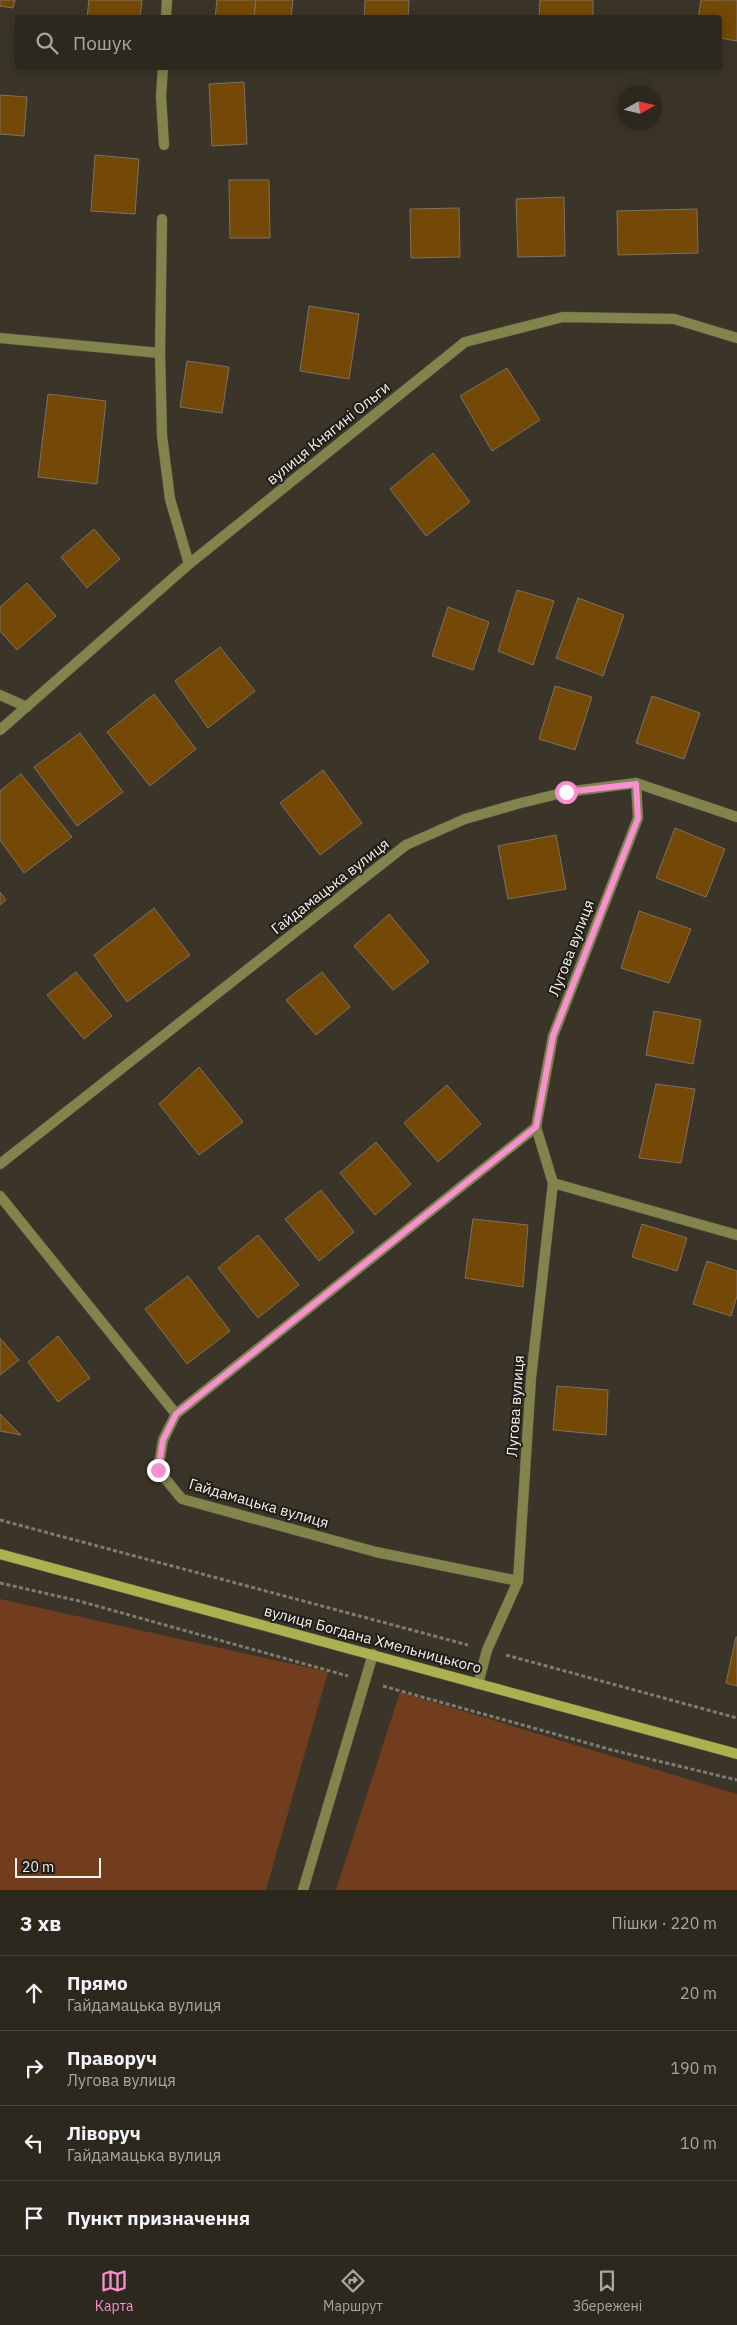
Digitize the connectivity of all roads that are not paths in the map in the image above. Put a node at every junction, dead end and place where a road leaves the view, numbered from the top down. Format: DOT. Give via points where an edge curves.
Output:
graph roads {
  1 [pos="167,0"];
  2 [pos="166,15"];
  3 [pos="163,70"];
  4 [pos="164,144"];
  5 [pos="162,219"];
  6 [pos="0,338"];
  7 [pos="737,338"];
  8 [pos="160,353"];
  9 [pos="189,564"];
  10 [pos="0,695"];
  11 [pos="27,707"];
  12 [pos="0,730"];
  13 [pos="636,784"];
  14 [pos="737,817"];
  15 [pos="536,1127"];
  16 [pos="0,1164"];
  17 [pos="553,1182"];
  18 [pos="0,1196"];
  19 [pos="737,1235"];
  20 [pos="176,1414"];
  21 [pos="0,1554"];
  22 [pos="518,1581"];
  23 [pos="373,1654"];
  24 [pos="478,1684"];
  25 [pos="737,1754"];
  26 [pos="303,1890"];
  1 -- 2 [label="street"];
  3 -- 4 [label="street"];
  5 -- 8 [label="street"];
  6 -- 8 [label="street"];
  7 -- 9 [label="street, вулиця Княгині Ольги" via="674,319 563,317 465,342"];
  8 -- 9 [label="street" via="162,436 170,499"];
  9 -- 11 [label="street, вулиця Княгині Ольги"];
  10 -- 11 [label="street"];
  11 -- 12 [label="street, вулиця Княгині Ольги"];
  13 -- 14 [label="street, Гайдамацька вулиця"];
  13 -- 15 [label="street, Лугова вулиця" via="638,818 553,1036"];
  13 -- 16 [label="street, Гайдамацька вулиця" via="566,792 500,809 465,819 406,845"];
  15 -- 17 [label="street, Лугова вулиця"];
  15 -- 20 [label="street"];
  17 -- 19 [label="street"];
  17 -- 22 [label="street, Лугова вулиця" via="531,1378"];
  18 -- 20 [label="street"];
  20 -- 22 [label="street, Гайдамацька вулиця" via="163,1440 158,1470 182,1499 376,1552"];
  21 -- 23 [label="main road, вулиця Богдана Хмельницького"];
  22 -- 24 [label="street, Лугова вулиця" via="487,1650"];
  23 -- 24 [label="main road, вулиця Богдана Хмельницького"];
  23 -- 26 [label="street"];
  24 -- 25 [label="main road, вулиця Богдана Хмельницького"];
}
